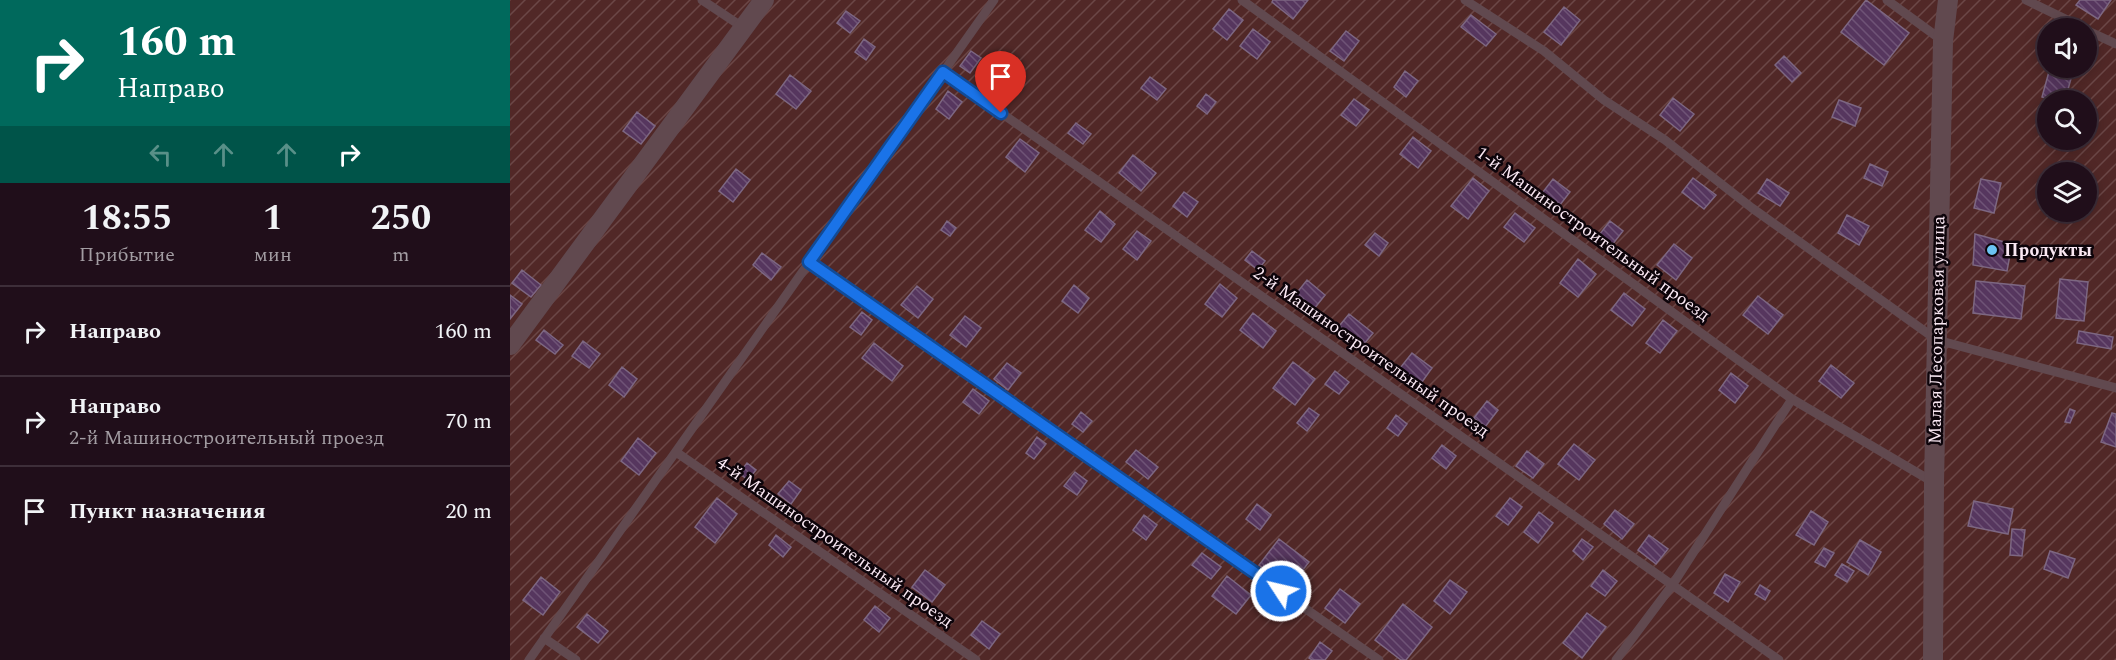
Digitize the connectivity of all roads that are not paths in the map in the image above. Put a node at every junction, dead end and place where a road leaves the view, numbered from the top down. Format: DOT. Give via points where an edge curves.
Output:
graph roads {
  1 [pos="702,0"];
  2 [pos="764,0"];
  3 [pos="994,0"];
  4 [pos="1242,0"];
  5 [pos="1465,0"];
  6 [pos="1887,0"];
  7 [pos="1948,0"];
  8 [pos="2026,0"];
  9 [pos="2063,18"];
  10 [pos="744,28"];
  11 [pos="2097,35"];
  12 [pos="1943,41"];
  13 [pos="2116,44"];
  14 [pos="943,72"];
  15 [pos="809,262"];
  16 [pos="1937,340"];
  17 [pos="510,345"];
  18 [pos="2116,388"];
  19 [pos="1792,399"];
  20 [pos="675,452"];
  21 [pos="1934,483"];
  22 [pos="1673,584"];
  23 [pos="544,638"];
  24 [pos="529,660"];
  25 [pos="576,660"];
  26 [pos="976,660"];
  27 [pos="1379,660"];
  28 [pos="1616,660"];
  29 [pos="1779,660"];
  30 [pos="1933,660"];
  1 -- 10 [label="lane"];
  2 -- 10 [label="street"];
  3 -- 14 [label="lane"];
  4 -- 19 [label="lane, 1-й Машиностроительный проезд"];
  5 -- 16 [label="lane" via="1544,51 1604,100 1665,140 1752,208"];
  6 -- 12 [label="lane"];
  7 -- 12 [label="street, Малая Лесопарковая улица"];
  8 -- 9 [label="lane"];
  10 -- 17 [label="street"];
  11 -- 13 [label="lane"];
  12 -- 16 [label="street, Малая Лесопарковая улица"];
  14 -- 15 [label="lane"];
  14 -- 22 [label="lane, 2-й Машиностроительный проезд"];
  15 -- 20 [label="lane"];
  15 -- 27 [label="lane"];
  16 -- 18 [label="lane"];
  16 -- 21 [label="street, Малая Лесопарковая улица"];
  19 -- 21 [label="lane, 1-й Машиностроительный проезд"];
  19 -- 22 [label="lane"];
  20 -- 23 [label="lane"];
  20 -- 26 [label="lane, 4-й Машиностроительный проезд"];
  21 -- 30 [label="street, Малая Лесопарковая улица"];
  22 -- 28 [label="lane"];
  22 -- 29 [label="lane, 2-й Машиностроительный проезд"];
  23 -- 24 [label="lane"];
  23 -- 25 [label="lane"];
}
